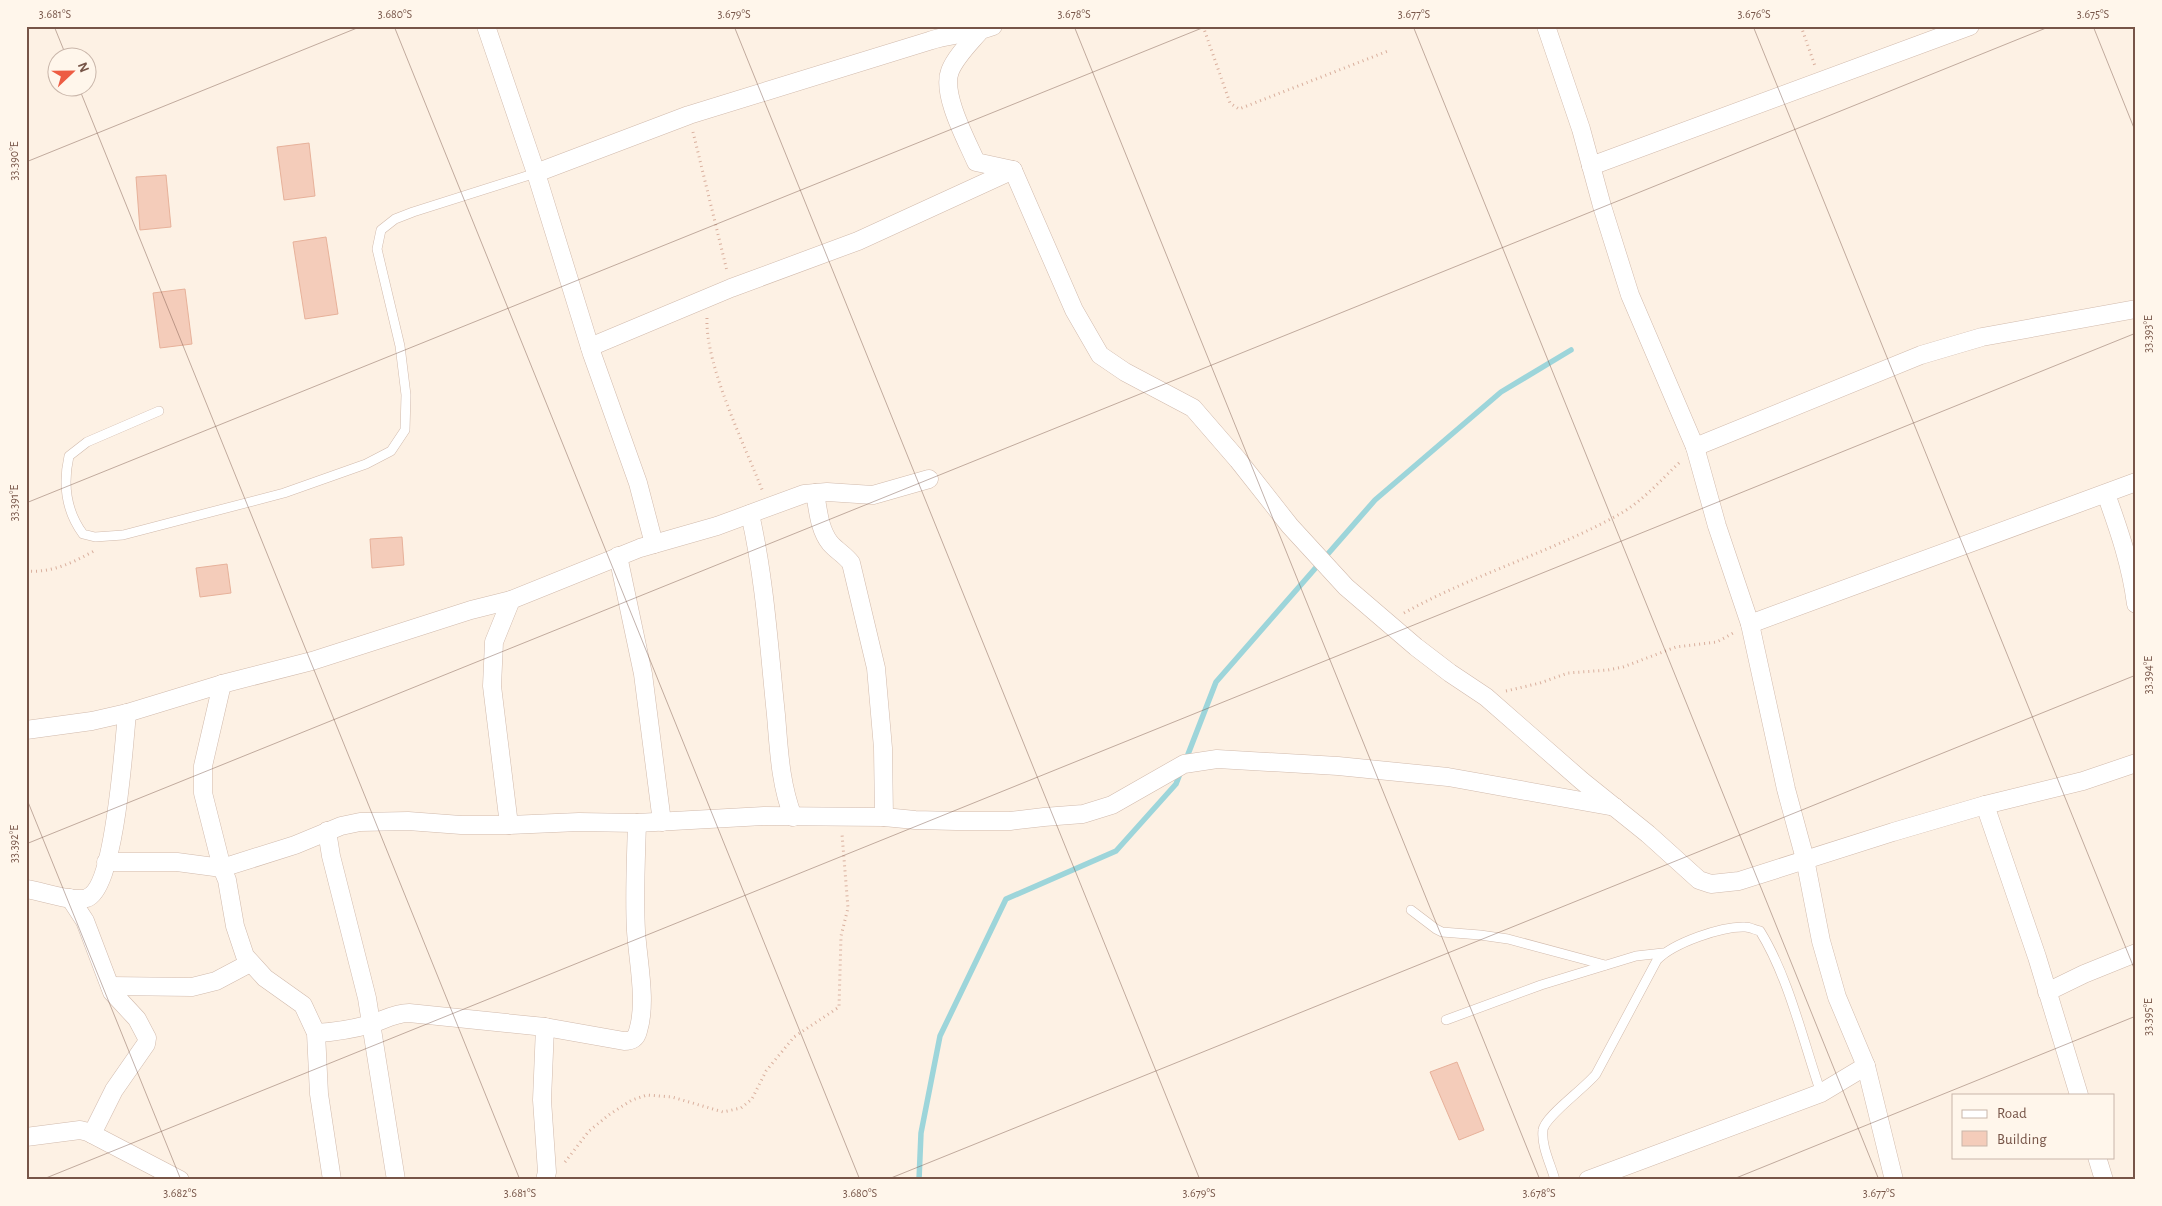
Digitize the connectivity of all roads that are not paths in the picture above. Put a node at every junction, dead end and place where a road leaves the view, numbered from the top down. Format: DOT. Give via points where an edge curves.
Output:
graph roads {
  1 [pos="486,26"];
  2 [pos="1546,26"];
  3 [pos="1970,26"];
  4 [pos="986,29"];
  5 [pos="1591,166"];
  6 [pos="1013,170"];
  7 [pos="536,173"];
  8 [pos="2136,309"];
  9 [pos="590,347"];
  10 [pos="159,411"];
  11 [pos="1695,447"];
  12 [pos="929,479"];
  13 [pos="2136,482"];
  14 [pos="815,492"];
  15 [pos="2106,494"];
  16 [pos="750,514"];
  17 [pos="654,544"];
  18 [pos="618,556"];
  19 [pos="511,600"];
  20 [pos="2136,604"];
  21 [pos="1750,624"];
  22 [pos="222,684"];
  23 [pos="127,713"];
  24 [pos="26,730"];
  25 [pos="2136,763"];
  26 [pos="1985,806"];
  27 [pos="1618,808"];
  28 [pos="884,816"];
  29 [pos="793,817"];
  30 [pos="662,822"];
  31 [pos="637,824"];
  32 [pos="510,825"];
  33 [pos="327,831"];
  34 [pos="1805,859"];
  35 [pos="106,862"];
  36 [pos="222,868"];
  37 [pos="26,888"];
  38 [pos="70,898"];
  39 [pos="1411,910"];
  40 [pos="2136,952"];
  41 [pos="1663,953"];
  42 [pos="250,963"];
  43 [pos="1606,966"];
  44 [pos="110,986"];
  45 [pos="2047,992"];
  46 [pos="1446,1020"];
  47 [pos="372,1024"];
  48 [pos="545,1027"];
  49 [pos="316,1033"];
  50 [pos="1866,1066"];
  51 [pos="1821,1093"];
  52 [pos="2079,1094"];
  53 [pos="92,1134"];
  54 [pos="26,1137"];
  55 [pos="2097,1158"];
  56 [pos="180,1180"];
  57 [pos="332,1180"];
  58 [pos="396,1180"];
  59 [pos="544,1180"];
  60 [pos="1555,1180"];
  61 [pos="1588,1180"];
  62 [pos="1894,1180"];
  63 [pos="2104,1180"];
  1 -- 7 [label="street"];
  2 -- 5 [label="street"];
  3 -- 5 [label="street"];
  4 -- 6 [label="street" via="954,64 948,86 976,162"];
  4 -- 7 [label="street" via="946,35 689,114"];
  5 -- 11 [label="street" via="1630,294"];
  6 -- 9 [label="street" via="858,241 731,288"];
  6 -- 27 [label="street" via="1074,310 1095,349 1125,372 1193,408 1320,561 1346,587"];
  7 -- 9 [label="street"];
  7 -- 10 [label="lane" via="413,212 395,219 382,230 377,249 400,346 406,395 405,430 391,451 366,464 284,493 123,535 83,534 67,499 65,474 69,456 87,442"];
  8 -- 11 [label="street" via="1982,337 1921,354"];
  9 -- 17 [label="street" via="641,491"];
  11 -- 21 [label="street"];
  12 -- 14 [label="street" via="873,495"];
  13 -- 15 [label="street"];
  14 -- 16 [label="street"];
  14 -- 28 [label="street" via="825,535 851,563 874,659 880,699"];
  15 -- 20 [label="street" via="2127,556"];
  15 -- 21 [label="street"];
  16 -- 17 [label="street"];
  16 -- 29 [label="street" via="763,592 780,769"];
  17 -- 18 [label="street"];
  18 -- 19 [label="street"];
  18 -- 30 [label="street" via="643,674"];
  19 -- 22 [label="street" via="462,612 312,661"];
  19 -- 32 [label="street" via="494,642 492,686"];
  21 -- 34 [label="street" via="1786,789"];
  22 -- 23 [label="street"];
  22 -- 36 [label="street" via="202,779"];
  23 -- 24 [label="street"];
  23 -- 35 [label="street" via="119,796"];
  25 -- 26 [label="street" via="2083,781"];
  26 -- 34 [label="street"];
  26 -- 45 [label="street"];
  27 -- 28 [label="street" via="1448,777 1217,759 1184,764 1112,805 1083,814 1010,820 915,820"];
  27 -- 34 [label="street" via="1683,867 1711,884 1739,881"];
  28 -- 29 [label="street"];
  29 -- 30 [label="street"];
  30 -- 31 [label="street"];
  31 -- 32 [label="street"];
  31 -- 48 [label="street" via="636,920 641,991 637,1035 633,1040 624,1041"];
  32 -- 33 [label="street" via="370,822"];
  33 -- 36 [label="street" via="295,845"];
  33 -- 47 [label="street"];
  34 -- 50 [label="street" via="1821,941 1838,997"];
  35 -- 36 [label="street" via="177,862"];
  35 -- 38 [label="street" via="93,893 82,899"];
  36 -- 42 [label="street" via="228,880 235,926"];
  37 -- 38 [label="street"];
  38 -- 44 [label="street" via="85,921"];
  39 -- 43 [label="lane" via="1442,932 1508,940"];
  40 -- 45 [label="street"];
  41 -- 43 [label="lane" via="1636,956"];
  41 -- 51 [label="lane" via="1715,932 1746,927 1760,931 1780,973"];
  41 -- 60 [label="lane" via="1596,1074 1587,1086 1554,1113 1543,1128 1544,1144"];
  42 -- 44 [label="street" via="216,980 192,987"];
  42 -- 49 [label="street" via="265,978 300,1002 307,1010"];
  43 -- 46 [label="lane"];
  44 -- 53 [label="street" via="143,1028 147,1041 109,1098"];
  45 -- 52 [label="street"];
  47 -- 48 [label="street" via="390,1016 409,1013"];
  47 -- 49 [label="street" via="338,1032"];
  47 -- 58 [label="street"];
  48 -- 59 [label="street" via="542,1100 547,1172"];
  49 -- 57 [label="street" via="319,1094"];
  50 -- 51 [label="street"];
  50 -- 62 [label="street"];
  51 -- 61 [label="street"];
  53 -- 54 [label="street" via="80,1130"];
  53 -- 56 [label="street"];
  55 -- 63 [label="street"];
}
